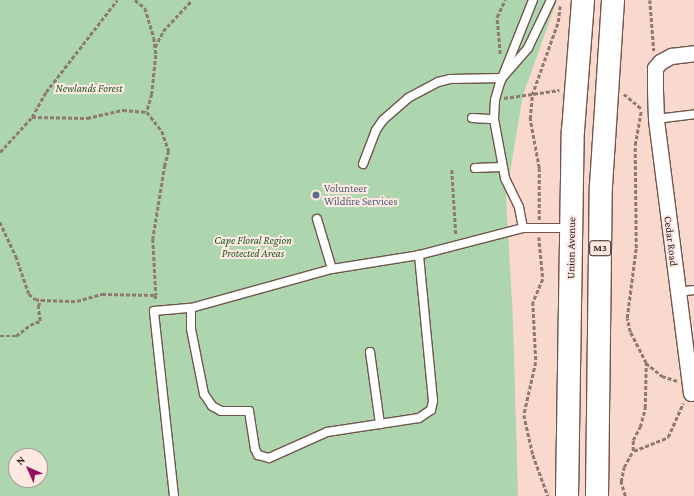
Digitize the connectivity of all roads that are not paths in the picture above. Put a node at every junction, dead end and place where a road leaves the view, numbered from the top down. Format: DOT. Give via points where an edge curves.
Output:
graph roads {
  1 [pos="532,0"];
  2 [pos="551,0"];
  3 [pos="583,0"];
  4 [pos="613,0"];
  5 [pos="609,43"];
  6 [pos="694,53"];
  7 [pos="502,78"];
  8 [pos="694,114"];
  9 [pos="472,118"];
  10 [pos="494,120"];
  11 [pos="656,120"];
  12 [pos="363,164"];
  13 [pos="501,167"];
  14 [pos="475,168"];
  15 [pos="317,219"];
  16 [pos="523,228"];
  17 [pos="571,228"];
  18 [pos="420,255"];
  19 [pos="332,269"];
  20 [pos="694,290"];
  21 [pos="678,292"];
  22 [pos="191,308"];
  23 [pos="370,352"];
  24 [pos="598,385"];
  25 [pos="690,388"];
  26 [pos="380,424"];
  27 [pos="174,496"];
  28 [pos="568,496"];
  29 [pos="597,496"];
  1 -- 7 [label="lane"];
  2 -- 7 [label="lane" via="528,48"];
  3 -- 17 [label="highway, Union Avenue" via="573,131"];
  4 -- 5 [label="highway, M3"];
  5 -- 17 [label="highway" via="602,70 584,208"];
  5 -- 24 [label="highway, M3" via="601,186"];
  6 -- 11 [label="street, Cedar Road" via="671,56 655,68"];
  7 -- 10 [label="lane" via="495,100"];
  7 -- 12 [label="lane" via="450,79 438,82 408,98 376,130"];
  8 -- 11 [label="lane"];
  9 -- 10 [label="lane"];
  10 -- 13 [label="lane"];
  11 -- 21 [label="street, Cedar Road"];
  13 -- 14 [label="lane"];
  13 -- 16 [label="lane" via="519,207"];
  15 -- 19 [label="lane"];
  16 -- 17 [label="lane"];
  16 -- 18 [label="lane"];
  17 -- 24 [label="highway" via="579,236 584,248 586,327 592,367"];
  17 -- 28 [label="highway, Union Avenue"];
  18 -- 19 [label="lane"];
  18 -- 26 [label="lane" via="433,401 431,410 419,418"];
  19 -- 22 [label="lane"];
  20 -- 21 [label="lane"];
  21 -- 25 [label="street, Cedar Road"];
  22 -- 26 [label="lane" via="191,329 204,394 212,406 221,411 249,411 252,440 255,449 263,458 276,456 327,432"];
  22 -- 27 [label="lane" via="154,311"];
  23 -- 26 [label="lane"];
  24 -- 29 [label="highway, M3"];
}
